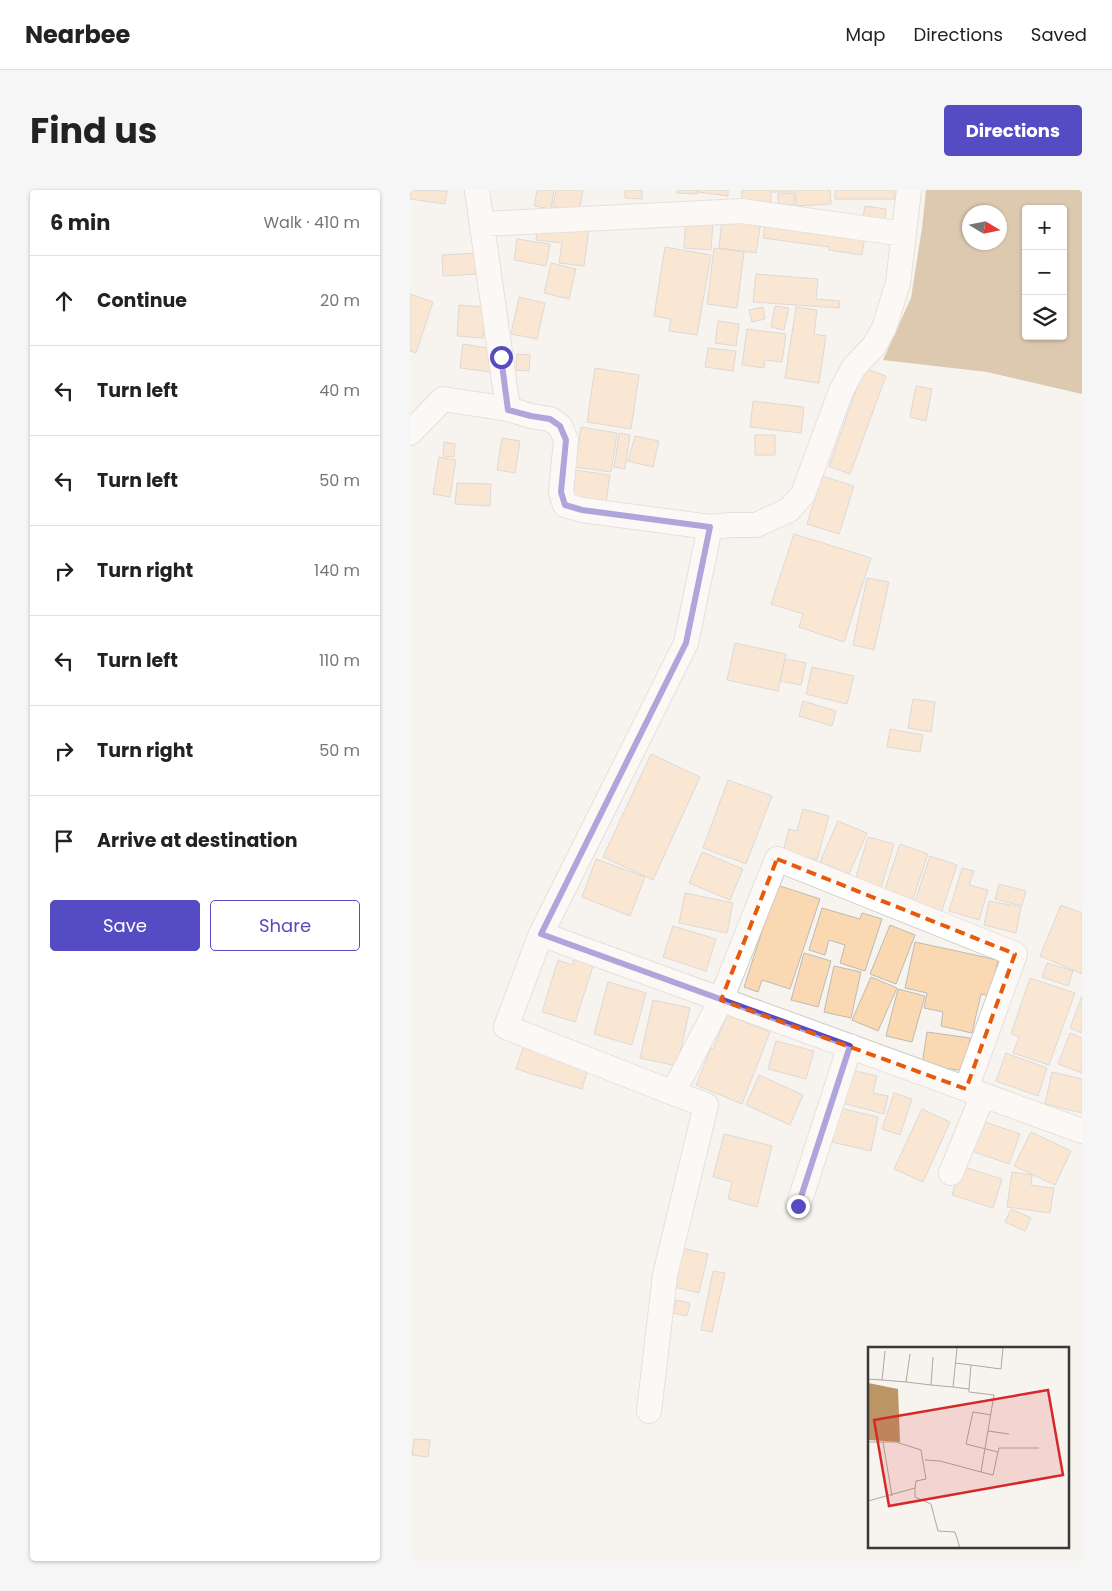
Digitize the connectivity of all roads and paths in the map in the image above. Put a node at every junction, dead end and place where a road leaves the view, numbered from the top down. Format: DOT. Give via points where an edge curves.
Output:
graph roads {
  1 [pos="477,190"];
  2 [pos="909,190"];
  3 [pos="483,224"];
  4 [pos="904,234"];
  5 [pos="508,410"];
  6 [pos="410,433"];
  7 [pos="710,527"];
  8 [pos="541,934"];
  9 [pos="721,1000"];
  10 [pos="850,1046"];
  11 [pos="975,1092"];
  12 [pos="673,1093"];
  13 [pos="1082,1132"];
  14 [pos="952,1173"];
  15 [pos="798,1206"];
  16 [pos="650,1411"];
  1 -- 3 [label="street"];
  2 -- 4 [label="street"];
  3 -- 4 [label="street" via="742,211"];
  3 -- 5 [label="street"];
  4 -- 7 [label="street" via="898,283 884,328 841,391 802,494 790,510 756,525"];
  5 -- 6 [label="street" via="443,399"];
  5 -- 7 [label="street" via="550,419 560,426 566,440 561,492 565,505"];
  7 -- 8 [label="street" via="686,643"];
  8 -- 9 [label="street"];
  8 -- 12 [label="street" via="506,1026"];
  9 -- 10 [label="street"];
  9 -- 11 [label="street" via="776,859 1015,954"];
  9 -- 12 [label="street"];
  10 -- 11 [label="street"];
  10 -- 15 [label="street"];
  11 -- 13 [label="street"];
  11 -- 14 [label="street"];
  12 -- 16 [label="street" via="706,1105 665,1275"];
}
